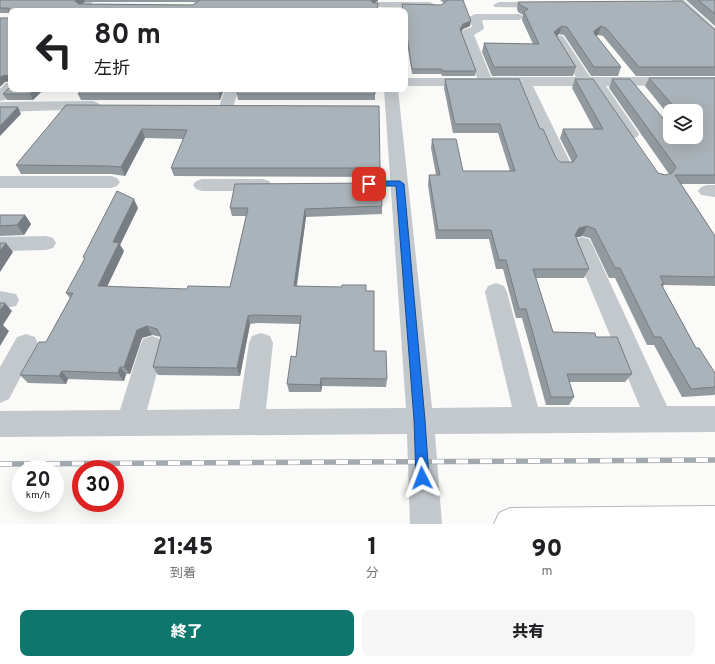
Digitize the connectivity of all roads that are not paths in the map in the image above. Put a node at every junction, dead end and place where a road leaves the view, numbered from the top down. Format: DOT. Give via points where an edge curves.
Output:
graph roads {
  1 [pos="679,2"];
  2 [pos="665,4"];
  3 [pos="378,5"];
  4 [pos="440,5"];
  5 [pos="499,5"];
  6 [pos="554,5"];
  7 [pos="85,6"];
  8 [pos="100,6"];
  9 [pos="535,17"];
  10 [pos="700,20"];
  11 [pos="715,20"];
  12 [pos="715,34"];
  13 [pos="559,39"];
  14 [pos="622,70"];
  15 [pos="632,81"];
  16 [pos="715,81"];
  17 [pos="408,82"];
  18 [pos="486,82"];
  19 [pos="524,82"];
  20 [pos="591,82"];
  21 [pos="8,89"];
  22 [pos="231,92"];
  23 [pos="641,93"];
  24 [pos="0,97"];
  25 [pos="387,101"];
  26 [pos="109,106"];
  27 [pos="211,106"];
  28 [pos="0,107"];
  29 [pos="227,107"];
  30 [pos="243,107"];
  31 [pos="639,145"];
  32 [pos="563,166"];
  33 [pos="0,182"];
  34 [pos="112,182"];
  35 [pos="202,185"];
  36 [pos="281,185"];
  37 [pos="46,243"];
  38 [pos="0,244"];
  39 [pos="582,244"];
  40 [pos="496,292"];
  41 [pos="260,343"];
  42 [pos="26,344"];
  43 [pos="152,346"];
  44 [pos="0,392"];
  45 [pos="658,419"];
  46 [pos="715,419"];
  47 [pos="420,420"];
  48 [pos="528,420"];
  49 [pos="251,422"];
  50 [pos="130,423"];
  51 [pos="0,424"];
  52 [pos="715,522"];
  53 [pos="426,524"];
  54 [pos="510,524"];
  1 -- 2 [label="street"];
  1 -- 10 [label="street"];
  3 -- 4 [label="street"];
  5 -- 6 [label="street"];
  7 -- 8 [label="street"];
  9 -- 18 [label="street" via="475,17 478,29 467,32"];
  10 -- 11 [label="street"];
  10 -- 12 [label="street"];
  13 -- 20 [label="street"];
  14 -- 15 [label="street"];
  15 -- 16 [label="street"];
  15 -- 20 [label="street"];
  15 -- 23 [label="street"];
  17 -- 18 [label="street"];
  18 -- 19 [label="street"];
  19 -- 20 [label="street"];
  19 -- 32 [label="street"];
  20 -- 31 [label="street"];
  21 -- 24 [label="street"];
  22 -- 29 [label="street"];
  25 -- 47 [label="street" via="392,184"];
  26 -- 28 [label="street"];
  27 -- 29 [label="street"];
  29 -- 30 [label="street"];
  33 -- 34 [label="street"];
  35 -- 36 [label="street"];
  37 -- 38 [label="street"];
  39 -- 45 [label="street"];
  40 -- 48 [label="street"];
  41 -- 49 [label="street"];
  42 -- 44 [label="street"];
  43 -- 50 [label="street"];
  45 -- 46 [label="street"];
  45 -- 48 [label="street"];
  47 -- 48 [label="street"];
  47 -- 49 [label="street"];
  47 -- 53 [label="street"];
  49 -- 50 [label="street"];
  50 -- 51 [label="street"];
  52 -- 54 [label="highway"];
}
